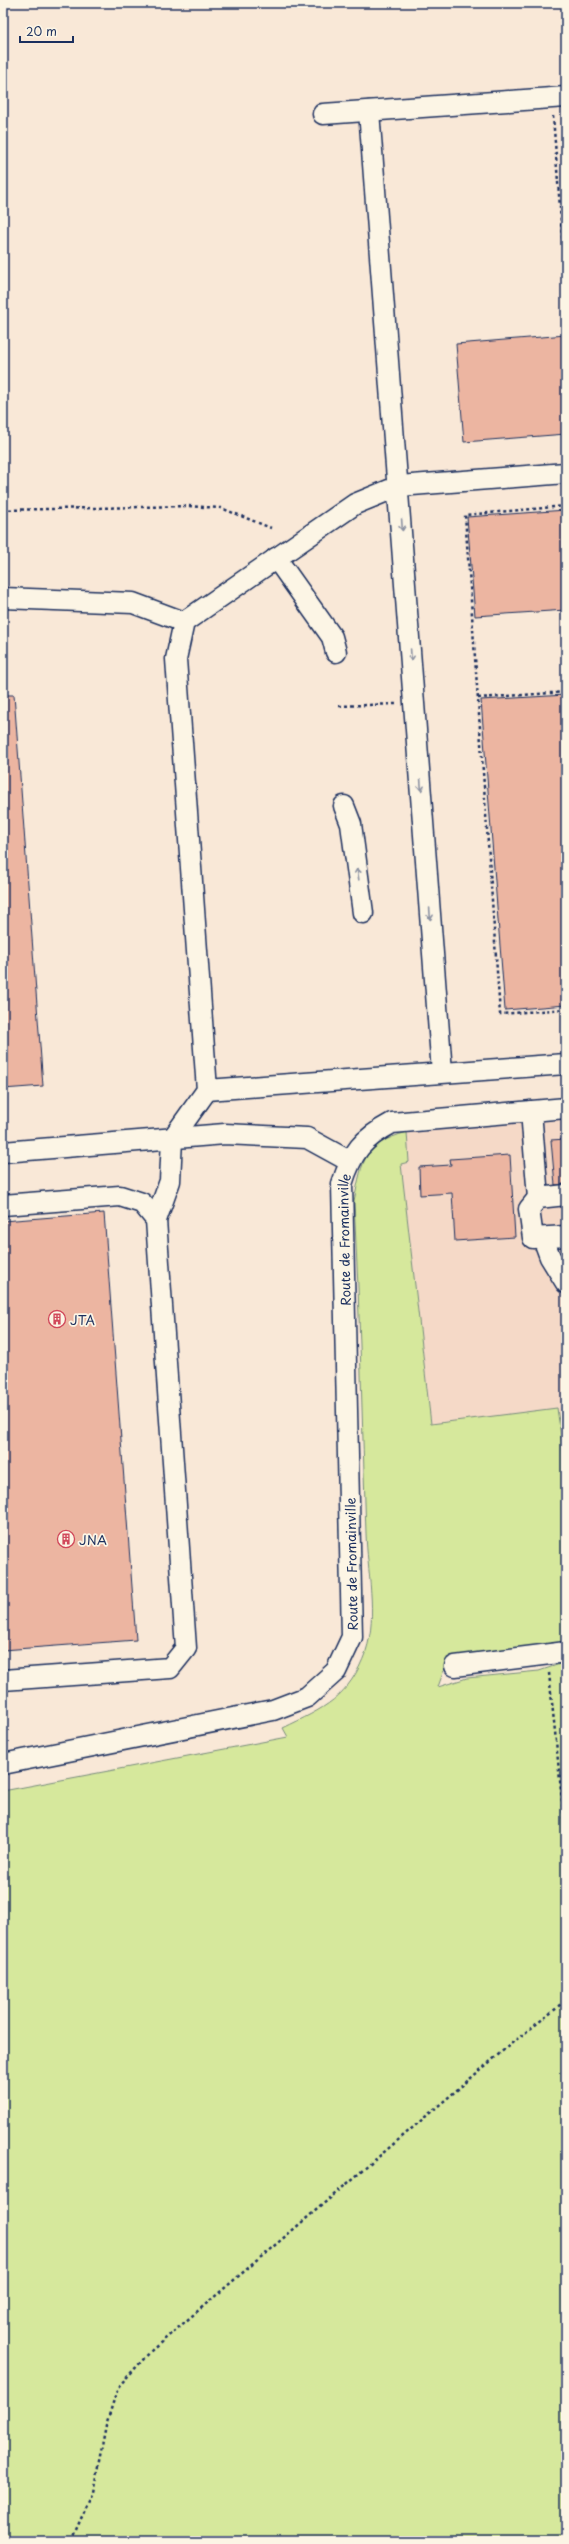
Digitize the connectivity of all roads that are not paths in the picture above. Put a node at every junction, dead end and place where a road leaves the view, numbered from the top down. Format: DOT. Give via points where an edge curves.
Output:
graph roads {
  1 [pos="559,97"];
  2 [pos="369,111"];
  3 [pos="323,114"];
  4 [pos="566,473"];
  5 [pos="399,486"];
  6 [pos="276,558"];
  7 [pos="3,598"];
  8 [pos="184,622"];
  9 [pos="336,652"];
  10 [pos="344,806"];
  11 [pos="363,913"];
  12 [pos="566,1064"];
  13 [pos="442,1072"];
  14 [pos="207,1090"];
  15 [pos="566,1108"];
  16 [pos="531,1111"];
  17 [pos="172,1139"];
  18 [pos="3,1152"];
  19 [pos="349,1161"];
  20 [pos="566,1195"];
  21 [pos="538,1198"];
  22 [pos="3,1205"];
  23 [pos="156,1220"];
  24 [pos="566,1236"];
  25 [pos="543,1238"];
  26 [pos="566,1283"];
  27 [pos="557,1653"];
  28 [pos="455,1666"];
  29 [pos="3,1680"];
  30 [pos="3,1764"];
  1 -- 2 [label="street"];
  2 -- 3 [label="street"];
  2 -- 5 [label="street"];
  4 -- 5 [label="street"];
  5 -- 6 [label="street" via="354,504"];
  5 -- 13 [label="street, one-way"];
  6 -- 8 [label="street"];
  6 -- 9 [label="street" via="332,637"];
  7 -- 8 [label="street" via="133,603"];
  8 -- 14 [label="street" via="176,659"];
  11 -- 10 [label="street, one-way" via="351,824"];
  12 -- 13 [label="street"];
  13 -- 14 [label="street"];
  14 -- 17 [label="street"];
  15 -- 16 [label="street"];
  16 -- 19 [label="street, Route de Fromainville" via="392,1123 370,1134"];
  16 -- 21 [label="street"];
  17 -- 18 [label="street"];
  17 -- 19 [label="street" via="225,1134 307,1138"];
  17 -- 23 [label="street" via="170,1181"];
  19 -- 30 [label="street, Route de Fromainville" via="342,1184 352,1637 336,1671 307,1697 273,1710"];
  20 -- 21 [label="street"];
  21 -- 25 [label="street" via="529,1208 532,1238"];
  22 -- 23 [label="street" via="120,1196 142,1203"];
  23 -- 29 [label="street" via="186,1648 170,1668"];
  24 -- 25 [label="street"];
  25 -- 26 [label="street" via="550,1257"];
  27 -- 28 [label="street"];
}
